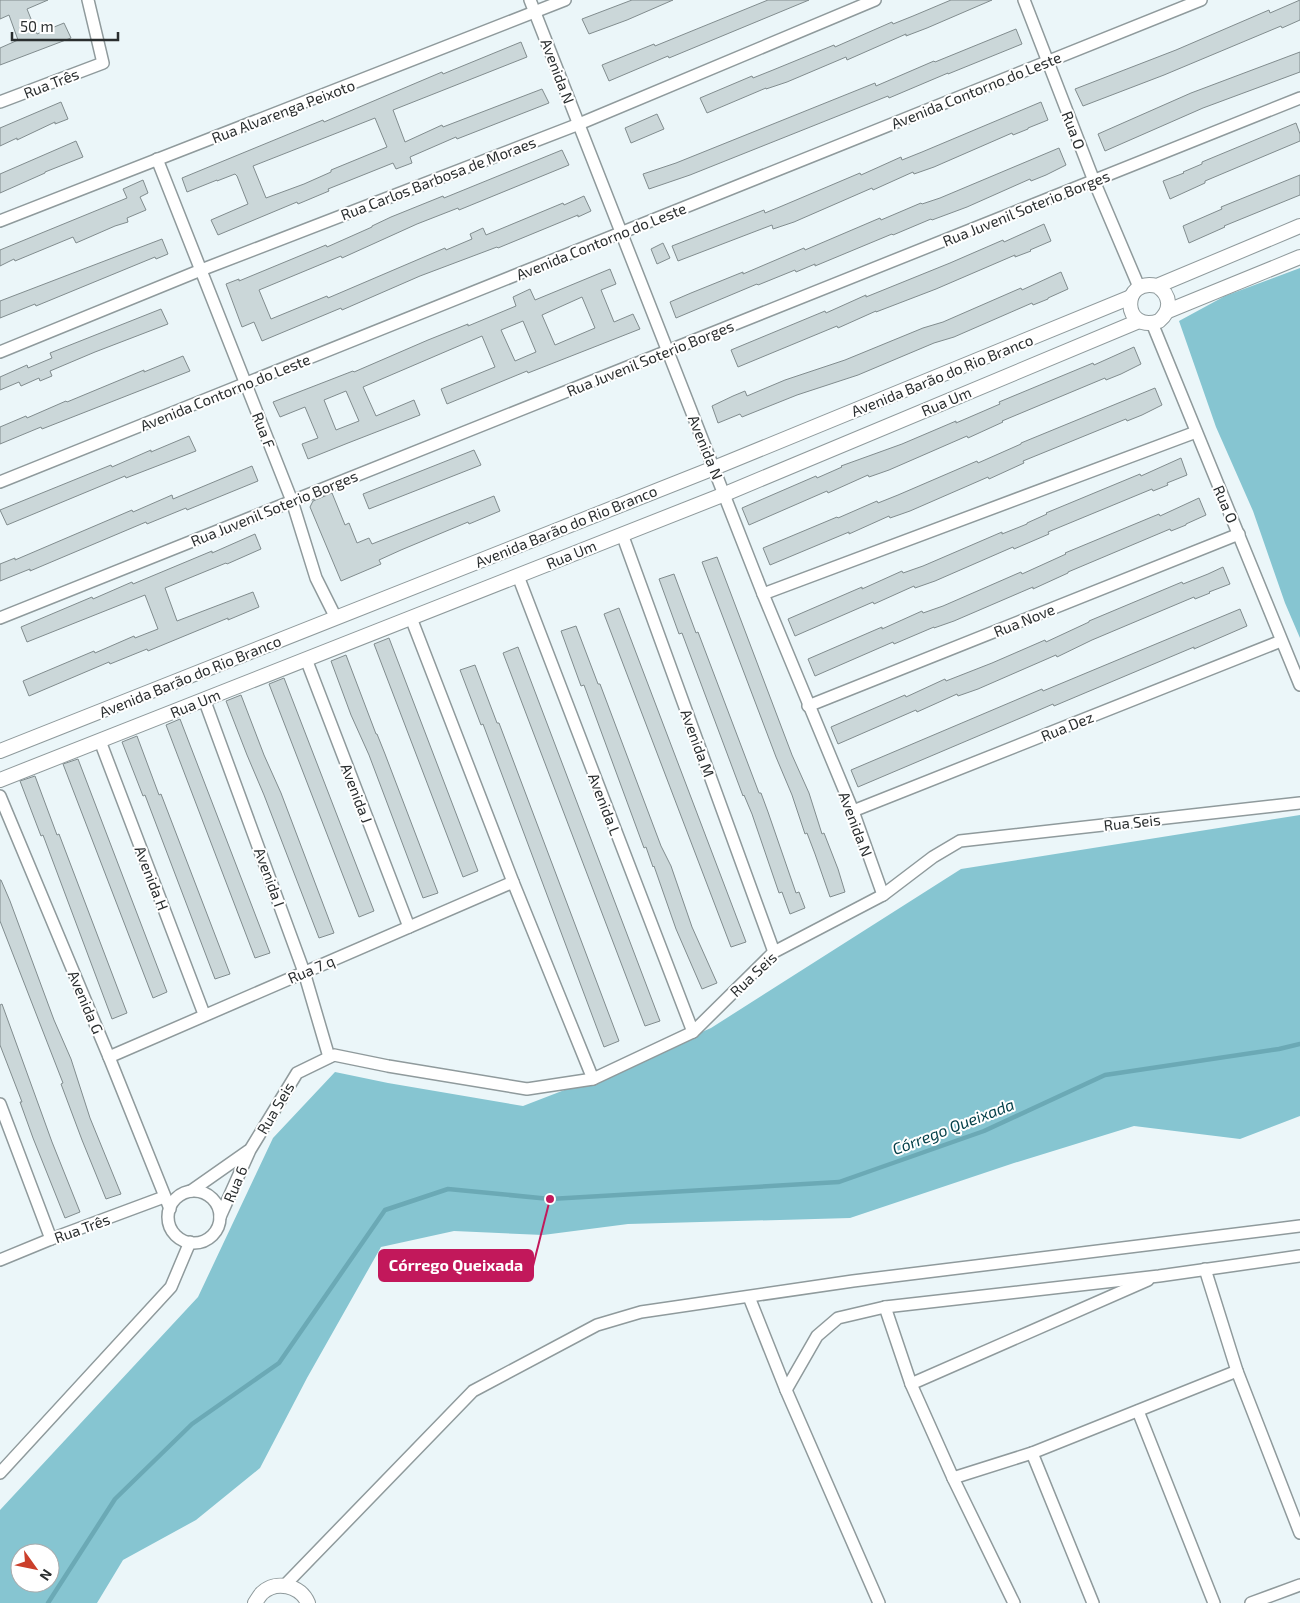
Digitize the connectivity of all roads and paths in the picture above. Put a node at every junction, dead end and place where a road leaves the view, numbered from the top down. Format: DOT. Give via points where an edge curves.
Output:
graph roads {
  1 [pos="88,0"];
  2 [pos="530,0"];
  3 [pos="565,0"];
  4 [pos="875,0"];
  5 [pos="1024,0"];
  6 [pos="1201,0"];
  7 [pos="535,12"];
  8 [pos="1048,62"];
  9 [pos="1300,98"];
  10 [pos="0,102"];
  11 [pos="579,124"];
  12 [pos="158,159"];
  13 [pos="1094,181"];
  14 [pos="0,221"];
  15 [pos="1300,226"];
  16 [pos="622,233"];
  17 [pos="1300,256"];
  18 [pos="201,270"];
  19 [pos="1157,286"];
  20 [pos="1135,292"];
  21 [pos="1168,311"];
  22 [pos="1146,322"];
  23 [pos="668,351"];
  24 [pos="0,352"];
  25 [pos="246,384"];
  26 [pos="1196,432"];
  27 [pos="714,468"];
  28 [pos="0,482"];
  29 [pos="725,494"];
  30 [pos="292,501"];
  31 [pos="622,534"];
  32 [pos="1239,534"];
  33 [pos="518,576"];
  34 [pos="763,594"];
  35 [pos="0,618"];
  36 [pos="336,618"];
  37 [pos="411,618"];
  38 [pos="1282,641"];
  39 [pos="306,659"];
  40 [pos="1300,685"];
  41 [pos="204,699"];
  42 [pos="808,706"];
  43 [pos="100,741"];
  44 [pos="0,751"];
  45 [pos="0,780"];
  46 [pos="0,796"];
  47 [pos="1300,803"];
  48 [pos="852,811"];
  49 [pos="513,882"];
  50 [pos="883,895"];
  51 [pos="409,927"];
  52 [pos="774,952"];
  53 [pos="304,972"];
  54 [pos="204,1014"];
  55 [pos="693,1032"];
  56 [pos="109,1057"];
  57 [pos="330,1057"];
  58 [pos="593,1079"];
  59 [pos="0,1104"];
  60 [pos="250,1150"];
  61 [pos="192,1191"];
  62 [pos="164,1197"];
  63 [pos="170,1209"];
  64 [pos="220,1217"];
  65 [pos="1300,1226"];
  66 [pos="51,1239"];
  67 [pos="190,1242"];
  68 [pos="1300,1256"];
  69 [pos="0,1260"];
  70 [pos="1205,1269"];
  71 [pos="1159,1276"];
  72 [pos="749,1298"];
  73 [pos="885,1307"];
  74 [pos="1237,1371"];
  75 [pos="911,1384"];
  76 [pos="786,1390"];
  77 [pos="1138,1410"];
  78 [pos="1032,1453"];
  79 [pos="1,1467"];
  80 [pos="953,1478"];
  81 [pos="1300,1533"];
  82 [pos="1300,1585"];
  83 [pos="284,1586"];
  84 [pos="255,1603"];
  85 [pos="308,1603"];
  86 [pos="879,1603"];
  87 [pos="1014,1603"];
  88 [pos="1093,1603"];
  89 [pos="1214,1603"];
  90 [pos="1251,1603"];
  1 -- 10 [label="street, Rua Três" via="103,64"];
  2 -- 7 [label="street, Avenida N"];
  3 -- 7 [label="street, Rua Alvarenga Peixoto"];
  4 -- 11 [label="street, Rua Carlos Barbosa de Moraes"];
  5 -- 8 [label="street, Rua O"];
  6 -- 8 [label="street, Avenida Contorno do Leste"];
  7 -- 11 [label="street, Avenida N"];
  7 -- 12 [label="street, Rua Alvarenga Peixoto"];
  8 -- 13 [label="street, Rua O"];
  8 -- 16 [label="street, Avenida Contorno do Leste"];
  9 -- 13 [label="street, Rua Juvenil Soterio Borges"];
  11 -- 16 [label="street, Avenida N"];
  11 -- 18 [label="street, Rua Carlos Barbosa de Moraes"];
  12 -- 14 [label="street, Rua Alvarenga Peixoto"];
  12 -- 18 [label="street, Rua F"];
  13 -- 20 [label="street, Rua O"];
  13 -- 23 [label="street, Rua Juvenil Soterio Borges"];
  15 -- 19 [label="street"];
  16 -- 23 [label="street, Avenida N"];
  16 -- 25 [label="street, Avenida Contorno do Leste"];
  17 -- 21 [label="street"];
  18 -- 24 [label="street, Rua Carlos Barbosa de Moraes"];
  18 -- 25 [label="street, Rua F"];
  19 -- 20 [label="street" via="1145,285"];
  19 -- 21 [label="street" via="1167,296"];
  20 -- 22 [label="street" via="1131,310 1134,316"];
  20 -- 27 [label="street, Avenida Barão do Rio Branco"];
  21 -- 22 [label="street" via="1159,321"];
  22 -- 26 [label="street, Rua O"];
  22 -- 29 [label="street, Rua Um"];
  23 -- 27 [label="street, Avenida N"];
  23 -- 30 [label="street, Rua Juvenil Soterio Borges"];
  25 -- 28 [label="street, Avenida Contorno do Leste"];
  25 -- 30 [label="street, Rua F"];
  26 -- 32 [label="street, Rua O"];
  26 -- 34 [label="street"];
  27 -- 29 [label="street, Avenida N"];
  27 -- 36 [label="street, Avenida Barão do Rio Branco"];
  29 -- 31 [label="street, Rua Um"];
  29 -- 34 [label="street, Avenida N"];
  30 -- 35 [label="street, Rua Juvenil Soterio Borges"];
  30 -- 36 [label="street, Rua F" via="316,578"];
  31 -- 33 [label="street, Rua Um"];
  31 -- 52 [label="street, Avenida M"];
  32 -- 38 [label="street, Rua O"];
  32 -- 42 [label="street, Rua Nove"];
  33 -- 37 [label="street, Rua Um"];
  33 -- 55 [label="street, Avenida L"];
  34 -- 42 [label="street, Avenida N"];
  36 -- 44 [label="street, Avenida Barão do Rio Branco"];
  37 -- 39 [label="street, Rua Um"];
  37 -- 49 [label="street"];
  38 -- 40 [label="street, Rua O"];
  38 -- 48 [label="street, Rua Dez"];
  39 -- 41 [label="street, Rua Um"];
  39 -- 51 [label="street, Avenida J"];
  41 -- 43 [label="street, Rua Um"];
  41 -- 53 [label="street, Avenida I"];
  42 -- 48 [label="street, Avenida N"];
  43 -- 45 [label="street, Rua Um"];
  43 -- 54 [label="street, Avenida H"];
  46 -- 56 [label="street, Avenida G"];
  47 -- 50 [label="street, Rua Seis" via="960,841"];
  48 -- 50 [label="street, Avenida N"];
  49 -- 51 [label="street, Rua 7 q"];
  49 -- 58 [label="street"];
  50 -- 52 [label="street, Rua Seis"];
  51 -- 53 [label="street, Rua 7 q"];
  52 -- 55 [label="street, Rua Seis"];
  53 -- 54 [label="street, Rua 7 q"];
  53 -- 57 [label="street, Avenida I"];
  54 -- 56 [label="street, Rua 7 q"];
  55 -- 58 [label="street, Rua Seis"];
  56 -- 62 [label="street, Avenida G"];
  57 -- 58 [label="street, Rua Seis" via="334,1055 527,1089"];
  57 -- 60 [label="street, Rua Seis" via="297,1073"];
  59 -- 66 [label="street"];
  60 -- 61 [label="street"];
  60 -- 64 [label="street, Rua 6"];
  61 -- 63 [label="street" via="178,1196"];
  61 -- 64 [label="street" via="212,1197"];
  62 -- 63 [label="street, Avenida G"];
  62 -- 66 [label="street, Rua Três"];
  63 -- 67 [label="street" via="172,1230"];
  64 -- 67 [label="street" via="211,1237 197,1243"];
  65 -- 72 [label="street" via="853,1281"];
  66 -- 69 [label="street, Rua Três"];
  67 -- 79 [label="street" via="171,1287"];
  68 -- 70 [label="street"];
  70 -- 71 [label="street"];
  70 -- 74 [label="street"];
  71 -- 73 [label="street"];
  71 -- 75 [label="street"];
  72 -- 76 [label="street"];
  72 -- 83 [label="street" via="641,1312 597,1324 473,1391"];
  73 -- 75 [label="street"];
  73 -- 76 [label="street" via="838,1318 817,1336"];
  74 -- 77 [label="street"];
  74 -- 81 [label="street"];
  75 -- 80 [label="street"];
  76 -- 86 [label="street"];
  77 -- 78 [label="street"];
  77 -- 89 [label="street"];
  78 -- 80 [label="street"];
  78 -- 88 [label="street"];
  80 -- 87 [label="street"];
  82 -- 90 [label="street"];
  83 -- 84 [label="street" via="272,1587"];
  83 -- 85 [label="street" via="296,1589"];
}
